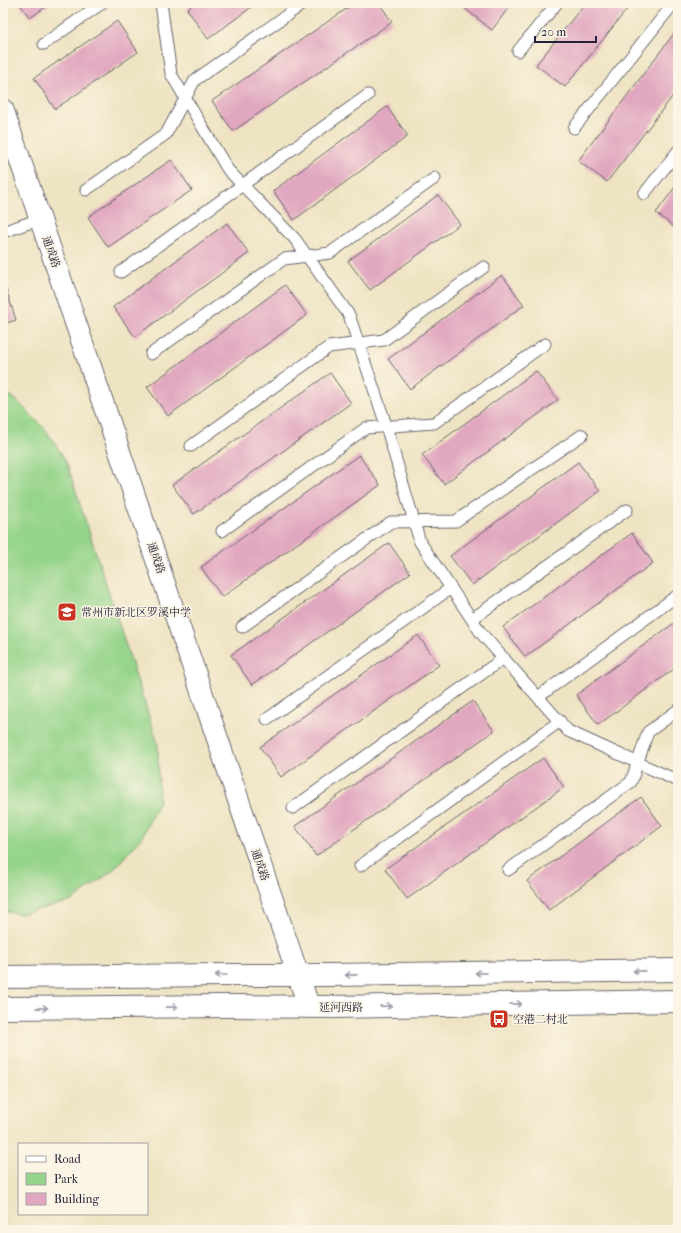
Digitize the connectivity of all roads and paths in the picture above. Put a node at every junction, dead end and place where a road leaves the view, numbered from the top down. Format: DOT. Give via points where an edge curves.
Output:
graph roads {
  1 [pos="102,3"];
  2 [pos="161,3"];
  3 [pos="304,3"];
  4 [pos="556,3"];
  5 [pos="674,3"];
  6 [pos="44,44"];
  7 [pos="518,51"];
  8 [pos="368,95"];
  9 [pos="185,98"];
  10 [pos="3,110"];
  11 [pos="574,128"];
  12 [pos="678,151"];
  13 [pos="434,178"];
  14 [pos="243,185"];
  15 [pos="86,190"];
  16 [pos="644,194"];
  17 [pos="40,219"];
  18 [pos="3,232"];
  19 [pos="306,256"];
  20 [pos="484,267"];
  21 [pos="121,272"];
  22 [pos="358,343"];
  23 [pos="545,344"];
  24 [pos="151,354"];
  25 [pos="386,426"];
  26 [pos="582,435"];
  27 [pos="191,446"];
  28 [pos="627,510"];
  29 [pos="414,522"];
  30 [pos="222,531"];
  31 [pos="451,588"];
  32 [pos="678,595"];
  33 [pos="472,619"];
  34 [pos="242,627"];
  35 [pos="504,658"];
  36 [pos="538,697"];
  37 [pos="678,710"];
  38 [pos="267,719"];
  39 [pos="560,721"];
  40 [pos="638,762"];
  41 [pos="678,780"];
  42 [pos="293,808"];
  43 [pos="360,866"];
  44 [pos="508,870"];
  45 [pos="678,970"];
  46 [pos="298,975"];
  47 [pos="3,977"];
  48 [pos="678,1001"];
  49 [pos="309,1007"];
  50 [pos="3,1008"];
  1 -- 6 [label="lane"];
  2 -- 9 [label="lane" via="171,74"];
  3 -- 9 [label="lane" via="195,80"];
  4 -- 7 [label="lane"];
  5 -- 11 [label="lane"];
  8 -- 14 [label="lane"];
  9 -- 14 [label="lane" via="228,170"];
  9 -- 15 [label="lane" via="166,134"];
  10 -- 17 [label="street, 通成路"];
  12 -- 16 [label="lane"];
  13 -- 19 [label="lane" via="330,253"];
  14 -- 19 [label="lane" via="295,239"];
  14 -- 21 [label="lane"];
  17 -- 18 [label="lane"];
  17 -- 46 [label="street, 通成路"];
  19 -- 22 [label="lane" via="349,315"];
  19 -- 24 [label="lane" via="284,259"];
  20 -- 22 [label="lane" via="384,340"];
  22 -- 25 [label="lane"];
  22 -- 27 [label="lane" via="329,347"];
  23 -- 25 [label="lane" via="434,423"];
  25 -- 29 [label="lane"];
  25 -- 30 [label="lane" via="366,428"];
  26 -- 29 [label="lane" via="456,521"];
  28 -- 33 [label="lane"];
  29 -- 31 [label="lane" via="420,542"];
  29 -- 34 [label="lane" via="391,522"];
  31 -- 33 [label="lane"];
  31 -- 38 [label="lane"];
  32 -- 36 [label="lane"];
  33 -- 35 [label="lane"];
  35 -- 36 [label="lane"];
  35 -- 42 [label="lane"];
  36 -- 39 [label="lane"];
  37 -- 40 [label="lane" via="648,732"];
  39 -- 40 [label="lane" via="568,731"];
  39 -- 43 [label="lane"];
  40 -- 41 [label="lane"];
  40 -- 44 [label="lane" via="631,782"];
  45 -- 46 [label="street, one-way"];
  46 -- 47 [label="street, one-way"];
  46 -- 49 [label="street, 通成路"];
  49 -- 48 [label="street, 延河西路, one-way"];
  50 -- 49 [label="street, 延河西路, one-way"];
}
